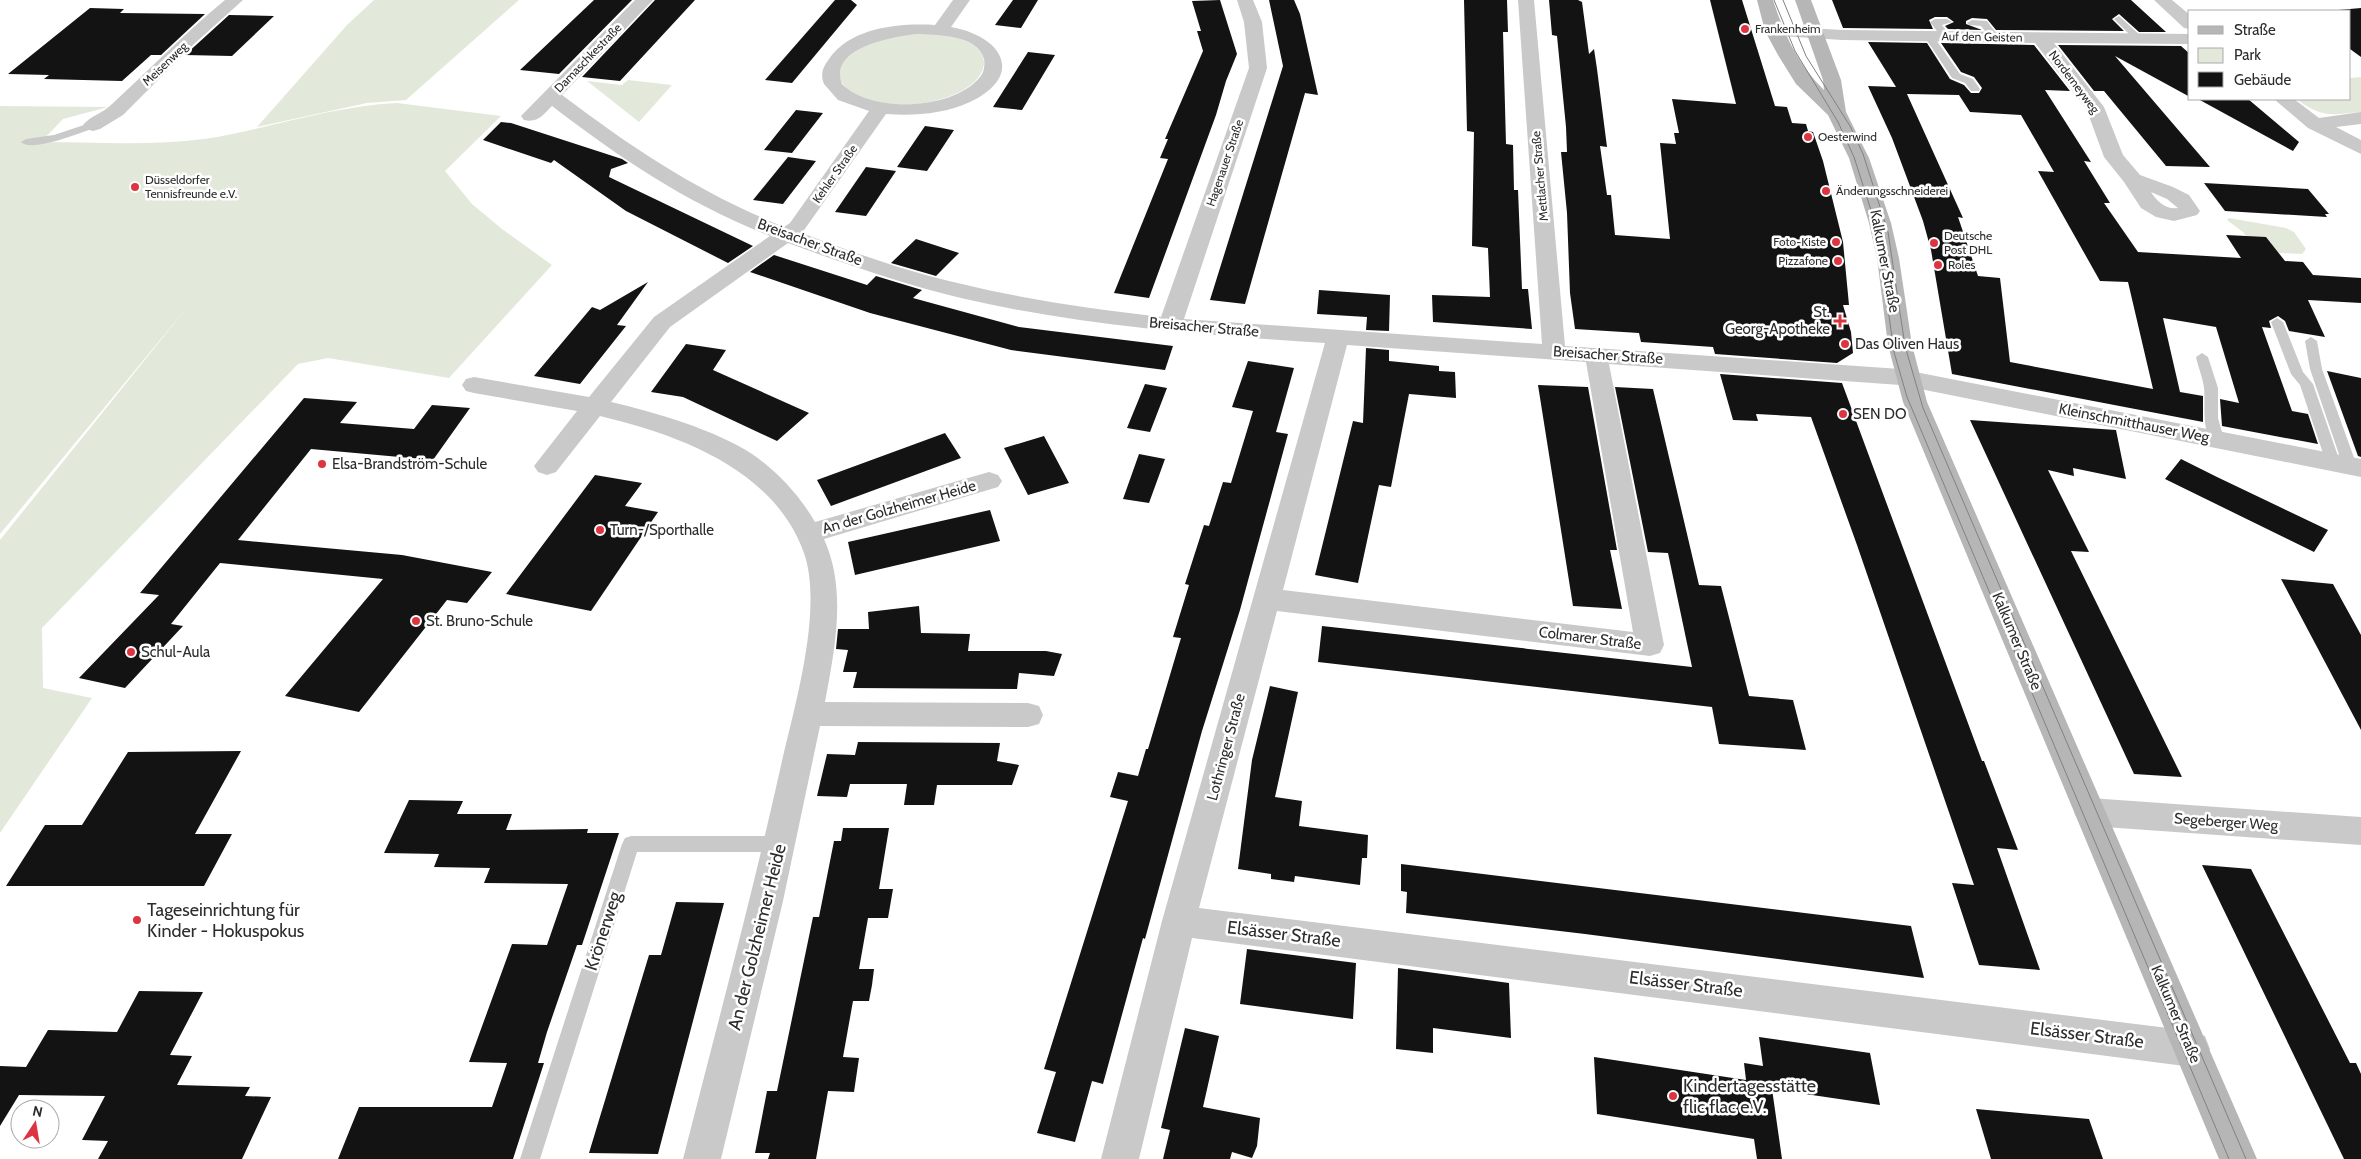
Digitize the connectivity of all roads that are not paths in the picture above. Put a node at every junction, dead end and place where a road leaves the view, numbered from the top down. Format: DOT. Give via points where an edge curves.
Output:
graph roads {
  1 [pos="235,0"];
  2 [pos="645,0"];
  3 [pos="962,0"];
  4 [pos="1245,0"];
  5 [pos="1526,0"];
  6 [pos="1765,0"];
  7 [pos="1803,0"];
  8 [pos="2162,0"];
  9 [pos="2119,19"];
  10 [pos="2188,22"];
  11 [pos="1972,23"];
  12 [pos="940,30"];
  13 [pos="1774,30"];
  14 [pos="1941,32"];
  15 [pos="1816,34"];
  16 [pos="1995,38"];
  17 [pos="2041,38"];
  18 [pos="2139,39"];
  19 [pos="2188,39"];
  20 [pos="1975,89"];
  21 [pos="551,96"];
  22 [pos="2284,100"];
  23 [pos="1836,112"];
  24 [pos="531,116"];
  25 [pos="876,116"];
  26 [pos="2361,118"];
  27 [pos="2315,124"];
  28 [pos="93,125"];
  29 [pos="26,142"];
  30 [pos="2361,148"];
  31 [pos="2133,179"];
  32 [pos="784,235"];
  33 [pos="2277,322"];
  34 [pos="1170,325"];
  35 [pos="1338,337"];
  36 [pos="2311,341"];
  37 [pos="1554,351"];
  38 [pos="1596,355"];
  39 [pos="2202,357"];
  40 [pos="1907,378"];
  41 [pos="474,385"];
  42 [pos="595,405"];
  43 [pos="2217,439"];
  44 [pos="2348,465"];
  45 [pos="547,466"];
  46 [pos="989,481"];
  47 [pos="810,534"];
  48 [pos="1266,599"];
  49 [pos="807,714"];
  50 [pos="1028,715"];
  51 [pos="2090,812"];
  52 [pos="2361,831"];
  53 [pos="780,844"];
  54 [pos="1179,921"];
  55 [pos="2192,1049"];
  56 [pos="530,1159"];
  57 [pos="702,1159"];
  58 [pos="1120,1159"];
  59 [pos="2238,1159"];
  1 -- 28 [label="street, Meisenweg" via="188,40 116,112"];
  2 -- 21 [label="street, Damaschkestraße"];
  3 -- 12 [label="street"];
  4 -- 34 [label="street, Hagenauer Straße" via="1253,22 1258,68"];
  5 -- 37 [label="street, Mettlacher Straße"];
  6 -- 13 [label="main road, Kalkumer Straße"];
  7 -- 15 [label="main road, Kalkumer Straße"];
  8 -- 10 [label="street"];
  9 -- 18 [label="lane"];
  11 -- 16 [label="lane" via="1984,23"];
  12 -- 25 [label="street" via="916,29 877,36 850,47 837,58 831,71 832,83 842,94"];
  12 -- 25 [label="street" via="968,37 988,49 994,60 993,71 986,83 952,102"];
  13 -- 15 [label="street, Auf den Geisten"];
  13 -- 23 [label="main road, Kalkumer Straße" via="1803,80"];
  14 -- 15 [label="street, Auf den Geisten"];
  14 -- 16 [label="street, Auf den Geisten"];
  14 -- 20 [label="lane" via="1956,76 1969,81"];
  15 -- 23 [label="main road, Kalkumer Straße" via="1832,80"];
  16 -- 17 [label="street, Auf den Geisten"];
  17 -- 18 [label="street, Auf den Geisten"];
  17 -- 31 [label="street, Norderneyweg" via="2095,107 2114,157"];
  18 -- 19 [label="street, Auf den Geisten"];
  21 -- 24 [label="street, Damaschkestraße"];
  21 -- 32 [label="street, Breisacher Straße" via="654,171"];
  22 -- 27 [label="street"];
  23 -- 40 [label="main road, Kalkumer Straße" via="1859,158 1880,223"];
  25 -- 32 [label="street, Kehler Straße" via="797,228"];
  26 -- 27 [label="street"];
  27 -- 30 [label="street"];
  28 -- 29 [label="lane" via="56,138"];
  32 -- 34 [label="street, Breisacher Straße" via="959,290 1021,304"];
  32 -- 42 [label="street" via="662,322"];
  33 -- 44 [label="lane" via="2297,374 2306,384"];
  34 -- 35 [label="street, Breisacher Straße"];
  35 -- 37 [label="street, Breisacher Straße"];
  35 -- 48 [label="street, Lothringer Straße"];
  36 -- 44 [label="lane" via="2316,369"];
  37 -- 38 [label="street, Breisacher Straße"];
  38 -- 40 [label="street, Breisacher Straße"];
  38 -- 48 [label="street, Colmarer Straße" via="1650,645"];
  39 -- 43 [label="lane" via="2211,388 2211,418"];
  40 -- 43 [label="street, Kleinschmitthauser Weg"];
  40 -- 51 [label="main road, Kalkumer Straße"];
  41 -- 42 [label="street, An der Golzheimer Heide"];
  42 -- 45 [label="street"];
  42 -- 47 [label="street, An der Golzheimer Heide" via="684,433 747,463 768,482"];
  43 -- 44 [label="street, Kleinschmitthauser Weg"];
  46 -- 47 [label="street, An der Golzheimer Heide"];
  47 -- 49 [label="street, An der Golzheimer Heide" via="821,566 824,605"];
  48 -- 54 [label="street, Lothringer Straße"];
  49 -- 50 [label="street"];
  49 -- 53 [label="street, An der Golzheimer Heide"];
  51 -- 52 [label="street, Segeberger Weg"];
  51 -- 55 [label="main road, Kalkumer Straße"];
  53 -- 56 [label="lane, Krönerweg" via="631,844"];
  53 -- 57 [label="street, An der Golzheimer Heide"];
  54 -- 55 [label="street, Elsässer Straße"];
  54 -- 58 [label="street, Lothringer Straße"];
  55 -- 59 [label="main road, Kalkumer Straße"];
}
